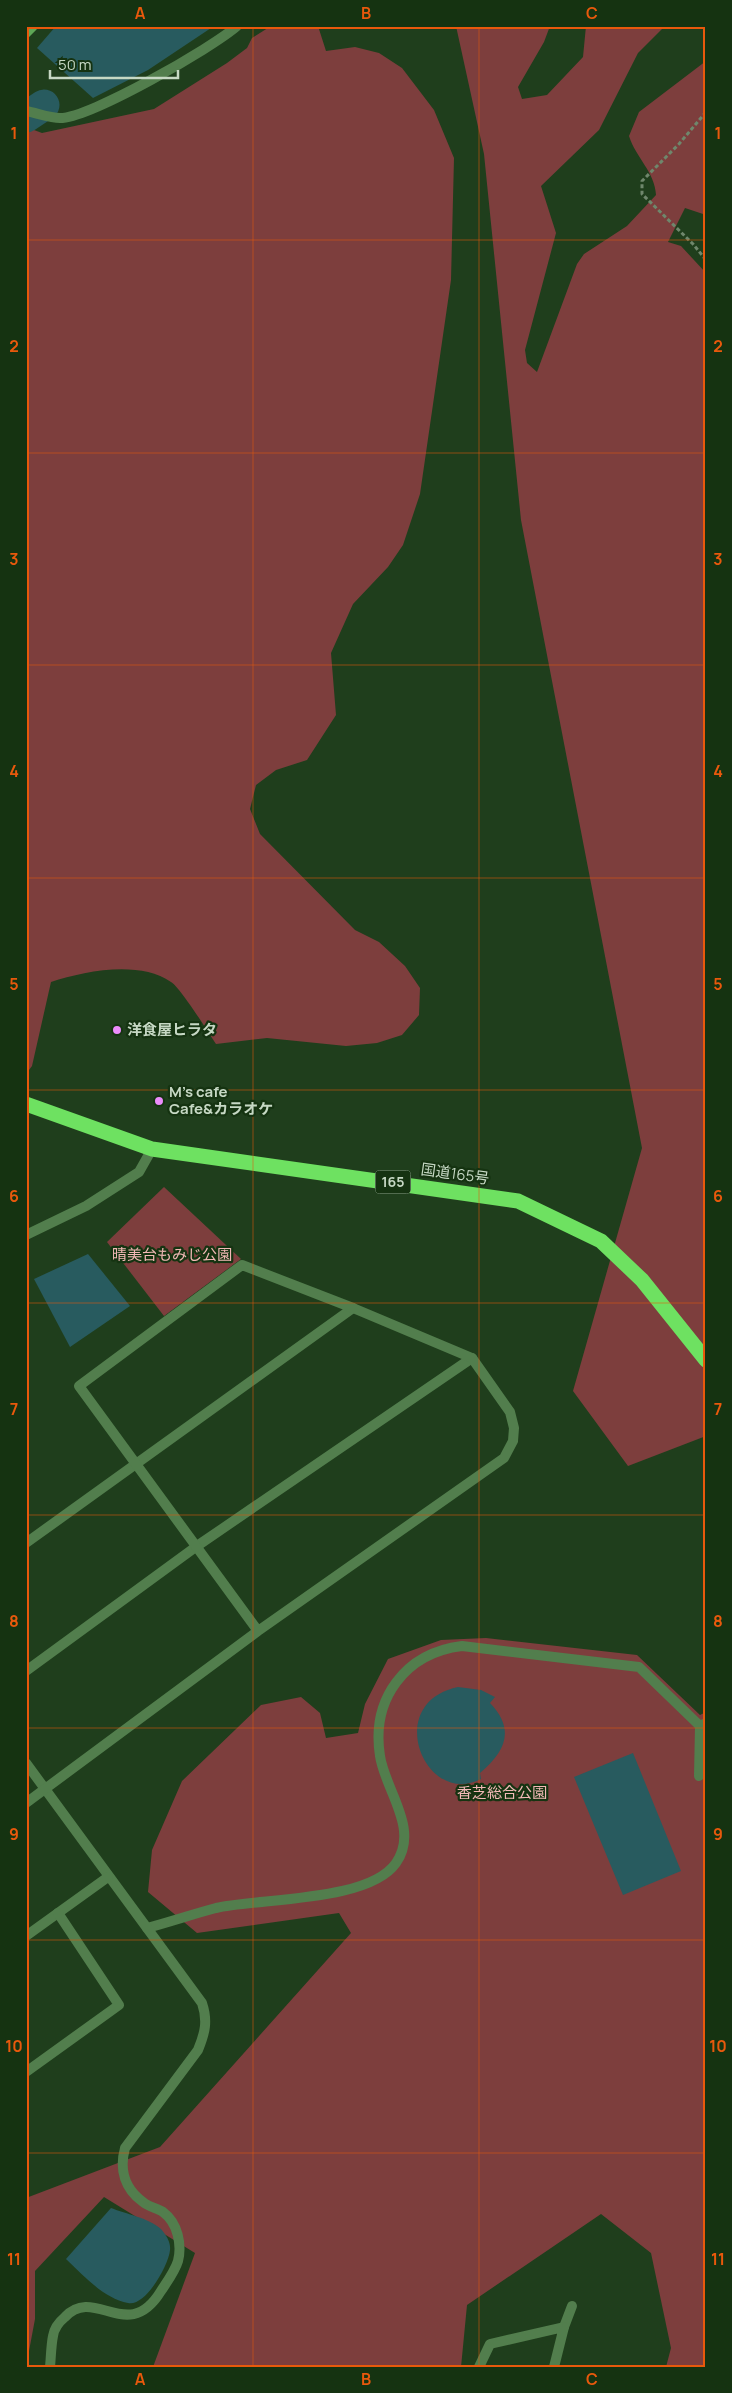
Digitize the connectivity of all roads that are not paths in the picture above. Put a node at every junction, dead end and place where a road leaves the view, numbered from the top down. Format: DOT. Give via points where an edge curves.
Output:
graph roads {
  1 [pos="33,26"];
  2 [pos="237,26"];
  3 [pos="26,32"];
  4 [pos="26,111"];
  5 [pos="26,1104"];
  6 [pos="152,1149"];
  7 [pos="26,1235"];
  8 [pos="353,1308"];
  9 [pos="472,1358"];
  10 [pos="706,1360"];
  11 [pos="137,1464"];
  12 [pos="26,1543"];
  13 [pos="198,1546"];
  14 [pos="258,1631"];
  15 [pos="26,1670"];
  16 [pos="703,1724"];
  17 [pos="26,1763"];
  18 [pos="699,1776"];
  19 [pos="45,1789"];
  20 [pos="26,1803"];
  21 [pos="108,1877"];
  22 [pos="58,1913"];
  23 [pos="147,1928"];
  24 [pos="26,1936"];
  25 [pos="26,2072"];
  26 [pos="572,2306"];
  27 [pos="564,2327"];
  28 [pos="50,2367"];
  29 [pos="479,2367"];
  30 [pos="554,2367"];
  1 -- 3 [label="main road"];
  2 -- 4 [label="street" via="184,61 88,112 60,118"];
  5 -- 6 [label="highway, 国道165号 / 165"];
  6 -- 7 [label="street" via="139,1172 86,1206"];
  6 -- 10 [label="highway, 国道165号 / 165" via="518,1201 601,1242 642,1280"];
  8 -- 9 [label="street"];
  8 -- 11 [label="street"];
  8 -- 11 [label="street" via="242,1265 80,1386"];
  9 -- 13 [label="street"];
  9 -- 14 [label="street" via="510,1412 513,1441 504,1458"];
  11 -- 12 [label="street"];
  11 -- 13 [label="street"];
  13 -- 14 [label="street"];
  13 -- 15 [label="street"];
  14 -- 19 [label="street"];
  16 -- 18 [label="street"];
  16 -- 23 [label="street" via="639,1666 462,1646 433,1652 404,1671 382,1710 378,1743 380,1758 404,1827 403,1845 396,1863 380,1878 354,1889 217,1908"];
  17 -- 19 [label="street"];
  19 -- 20 [label="street"];
  19 -- 21 [label="street"];
  21 -- 22 [label="street"];
  21 -- 23 [label="street"];
  22 -- 24 [label="street"];
  22 -- 25 [label="street" via="119,2005"];
  23 -- 28 [label="street" via="202,2003 206,2017 206,2032 198,2050 125,2148 122,2161 124,2178 131,2191 144,2203 164,2212 175,2228 179,2250 177,2263 152,2306 142,2312 115,2314 86,2306 69,2312 53,2335"];
  26 -- 27 [label="street"];
  27 -- 29 [label="street" via="490,2344"];
  27 -- 30 [label="street"];
}
